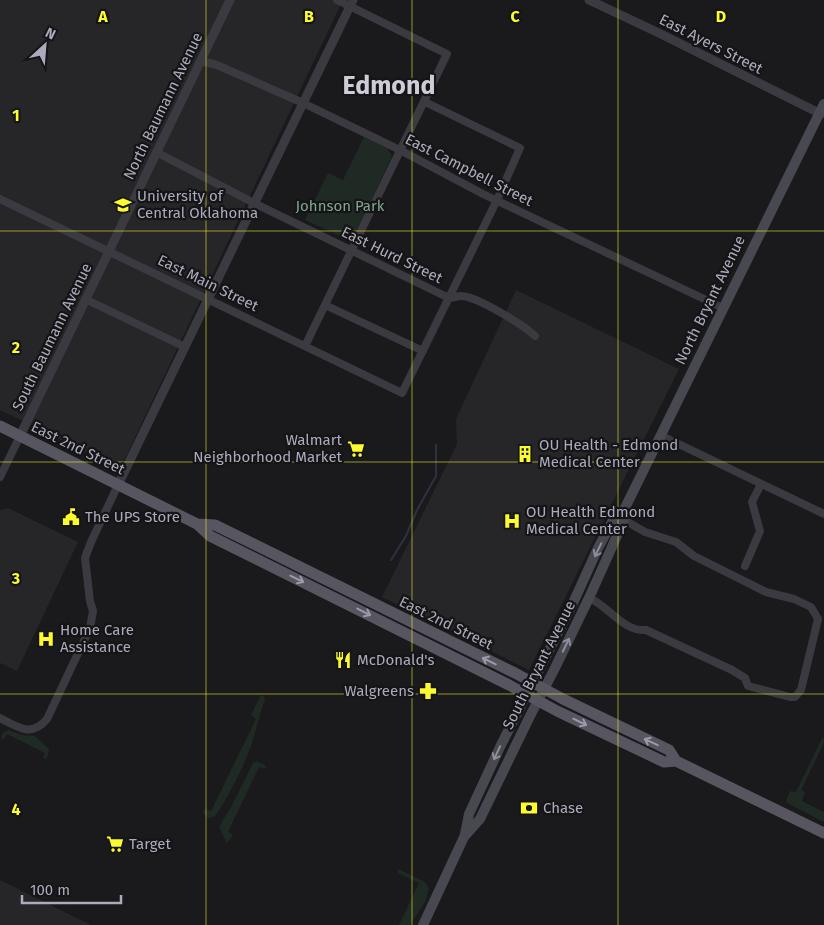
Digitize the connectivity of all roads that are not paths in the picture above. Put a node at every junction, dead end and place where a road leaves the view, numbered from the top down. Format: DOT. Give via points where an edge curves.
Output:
graph roads {
  1 [pos="230,0"];
  2 [pos="337,0"];
  3 [pos="590,0"];
  4 [pos="352,3"];
  5 [pos="201,60"];
  6 [pos="425,102"];
  7 [pos="303,103"];
  8 [pos="823,113"];
  9 [pos="400,150"];
  10 [pos="156,152"];
  11 [pos="0,199"];
  12 [pos="497,200"];
  13 [pos="254,203"];
  14 [pos="109,250"];
  15 [pos="352,251"];
  16 [pos="209,298"];
  17 [pos="449,298"];
  18 [pos="85,299"];
  19 [pos="326,305"];
  20 [pos="723,308"];
  21 [pos="535,336"];
  22 [pos="305,346"];
  23 [pos="185,347"];
  24 [pos="423,351"];
  25 [pos="0,426"];
  26 [pos="660,435"];
  27 [pos="20,436"];
  28 [pos="0,477"];
  29 [pos="118,484"];
  30 [pos="761,484"];
  31 [pos="824,514"];
  32 [pos="624,515"];
  33 [pos="197,524"];
  34 [pos="238,550"];
  35 [pos="276,556"];
  36 [pos="745,566"];
  37 [pos="589,598"];
  38 [pos="414,623"];
  39 [pos="394,627"];
  40 [pos="533,683"];
  41 [pos="544,689"];
  42 [pos="527,694"];
  43 [pos="538,700"];
  44 [pos="0,718"];
  45 [pos="676,761"];
  46 [pos="824,833"];
  47 [pos="464,837"];
  48 [pos="423,925"];
  1 -- 5 [label="street, North Baumann Avenue"];
  2 -- 4 [label="street"];
  3 -- 8 [label="street, East Ayers Street"];
  4 -- 6 [label="street" via="447,54"];
  4 -- 7 [label="street"];
  5 -- 7 [label="street, East Campbell Street"];
  5 -- 10 [label="street, North Baumann Avenue"];
  6 -- 9 [label="street"];
  6 -- 12 [label="street" via="520,148"];
  7 -- 9 [label="street, East Campbell Street"];
  7 -- 13 [label="street"];
  8 -- 20 [label="main road, North Bryant Avenue"];
  9 -- 12 [label="street, East Campbell Street"];
  9 -- 15 [label="street"];
  10 -- 13 [label="street, East Hurd Street"];
  10 -- 14 [label="street, North Baumann Avenue"];
  11 -- 14 [label="street, East Main Street"];
  12 -- 17 [label="street"];
  12 -- 20 [label="street, East Campbell Street"];
  13 -- 15 [label="street, East Hurd Street"];
  13 -- 16 [label="street"];
  14 -- 16 [label="street, East Main Street"];
  14 -- 18 [label="street, South Baumann Avenue"];
  15 -- 17 [label="street, East Hurd Street"];
  15 -- 19 [label="street"];
  16 -- 22 [label="street, East Main Street"];
  16 -- 23 [label="street"];
  17 -- 21 [label="street, East Hurd Street" via="462,296 479,302 528,328"];
  17 -- 24 [label="street"];
  18 -- 23 [label="street"];
  18 -- 27 [label="street, South Baumann Avenue"];
  19 -- 22 [label="street"];
  19 -- 24 [label="street"];
  20 -- 26 [label="main road, North Bryant Avenue"];
  22 -- 24 [label="street, East Main Street" via="402,393"];
  23 -- 29 [label="street"];
  25 -- 27 [label="main road, East 2nd Street"];
  26 -- 30 [label="street"];
  26 -- 32 [label="main road, North Bryant Avenue"];
  27 -- 28 [label="street"];
  27 -- 29 [label="main road, East 2nd Street"];
  29 -- 33 [label="main road, East 2nd Street"];
  29 -- 44 [label="street" via="85,558 93,611 90,628 47,719 38,728 27,730"];
  30 -- 31 [label="street"];
  30 -- 36 [label="street" via="752,502 760,532"];
  32 -- 37 [label="main road, South Bryant Avenue"];
  32 -- 37 [label="street" via="645,532 676,542 694,556 766,592 794,599 814,610 818,619 801,690 795,697 790,697 748,686 745,678 732,670 646,630 632,629"];
  32 -- 40 [label="main road, South Bryant Avenue, one-way" via="617,513 607,531"];
  33 -- 34 [label="main road, East 2nd Street" via="210,536"];
  33 -- 35 [label="main road, East 2nd Street" via="214,526"];
  34 -- 35 [label="main road" via="270,558"];
  34 -- 39 [label="main road, East 2nd Street, one-way"];
  35 -- 38 [label="main road, East 2nd Street"];
  41 -- 37 [label="main road, South Bryant Avenue, one-way"];
  38 -- 39 [label="main road"];
  40 -- 38 [label="main road, East 2nd Street, one-way"];
  39 -- 42 [label="main road, East 2nd Street"];
  40 -- 41 [label="main road, East 2nd Street"];
  40 -- 42 [label="main road, South Bryant Avenue"];
  41 -- 43 [label="main road, South Bryant Avenue"];
  45 -- 41 [label="main road, East 2nd Street, one-way" via="669,750"];
  42 -- 43 [label="main road, East 2nd Street"];
  42 -- 47 [label="main road, South Bryant Avenue, one-way" via="474,800"];
  43 -- 45 [label="main road, East 2nd Street, one-way" via="664,762"];
  43 -- 47 [label="main road, South Bryant Avenue" via="480,818"];
  45 -- 46 [label="main road, East 2nd Street"];
  47 -- 48 [label="main road, South Bryant Avenue"];
}
